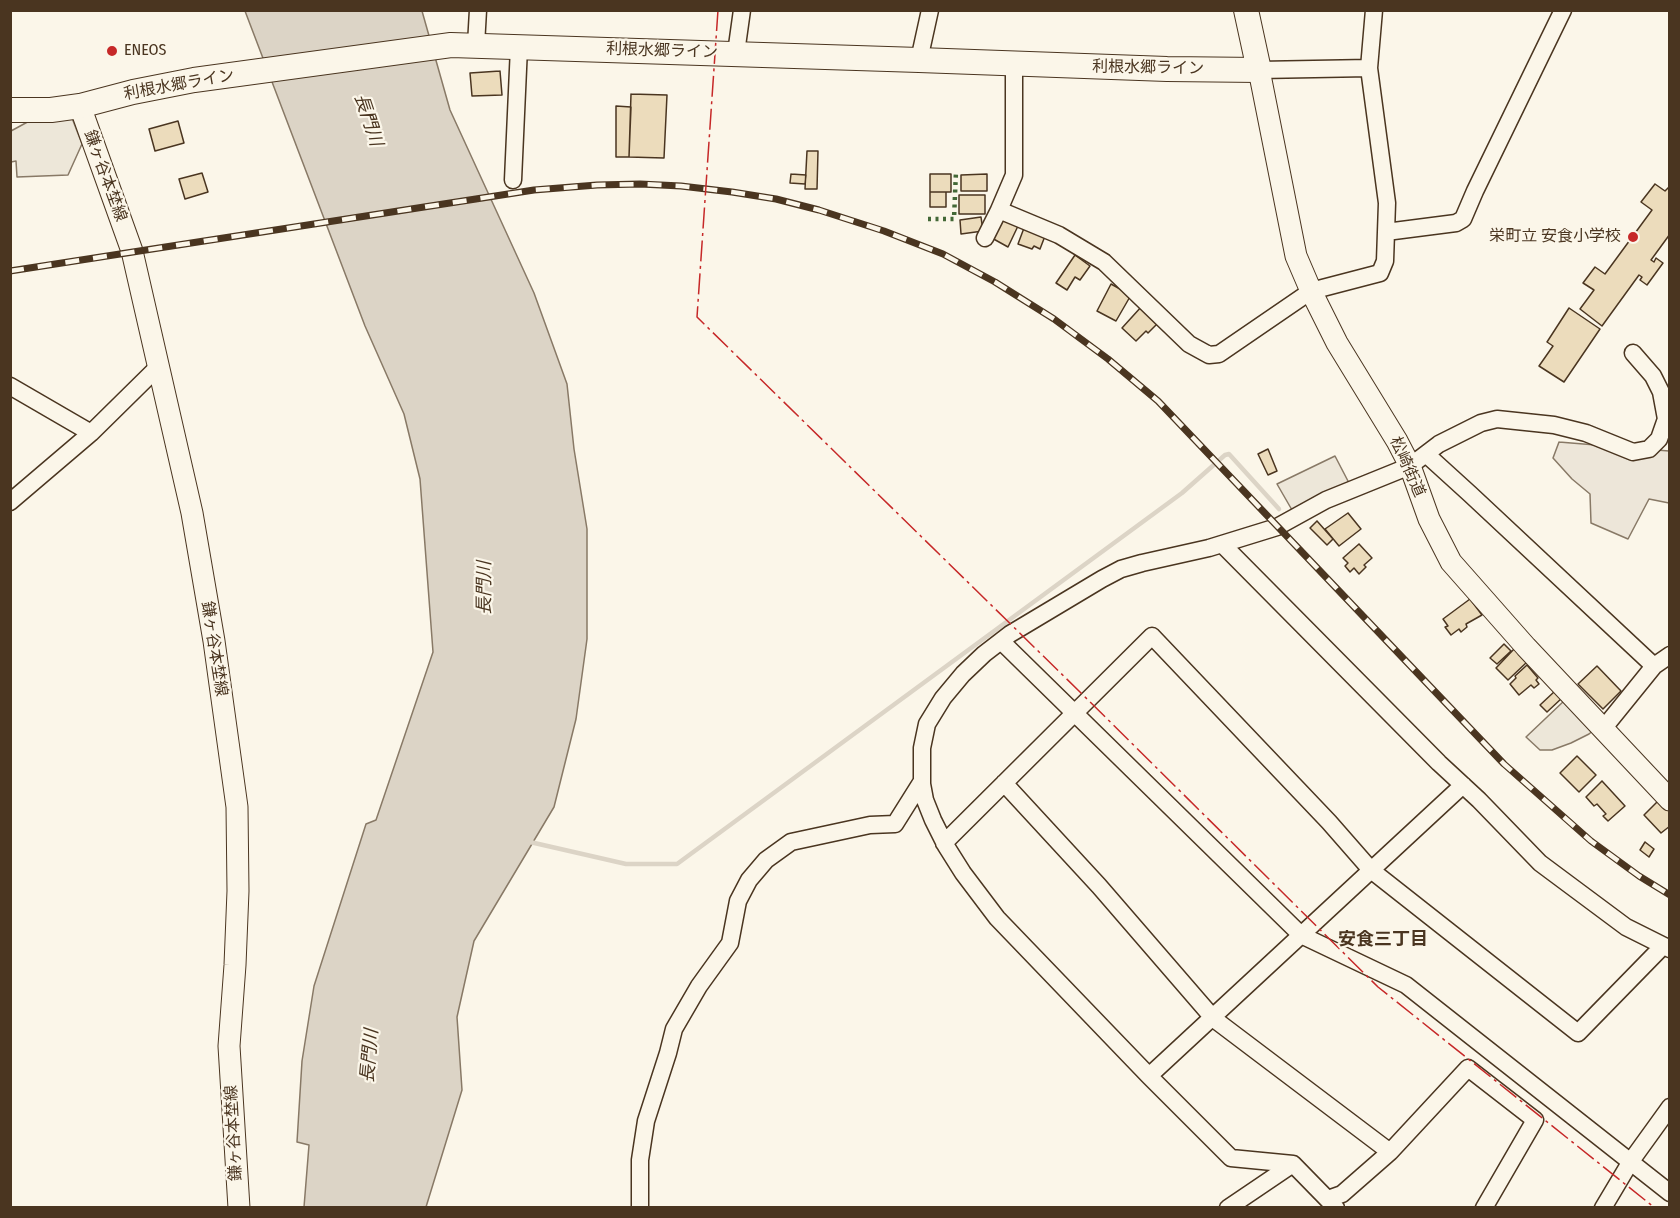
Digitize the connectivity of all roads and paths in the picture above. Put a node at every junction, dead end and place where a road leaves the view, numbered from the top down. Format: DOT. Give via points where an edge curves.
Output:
graph roads {
  1 [pos="478,10"];
  2 [pos="742,10"];
  3 [pos="930,10"];
  4 [pos="1246,10"];
  5 [pos="1374,10"];
  6 [pos="1563,10"];
  7 [pos="476,45"];
  8 [pos="519,47"];
  9 [pos="736,53"];
  10 [pos="920,60"];
  11 [pos="1014,64"];
  12 [pos="1369,68"];
  13 [pos="1259,70"];
  14 [pos="80,106"];
  15 [pos="10,110"];
  16 [pos="513,180"];
  17 [pos="999,210"];
  18 [pos="1386,232"];
  19 [pos="985,238"];
  20 [pos="1311,291"];
  21 [pos="1633,353"];
  22 [pos="158,367"];
  23 [pos="10,387"];
  24 [pos="91,433"];
  25 [pos="1418,460"];
  26 [pos="10,502"];
  27 [pos="1222,544"];
  28 [pos="1001,641"];
  29 [pos="1670,655"];
  30 [pos="1654,666"];
  31 [pos="1075,712"];
  32 [pos="1603,729"];
  33 [pos="922,781"];
  34 [pos="1004,783"];
  35 [pos="1463,785"];
  36 [pos="1670,800"];
  37 [pos="944,843"];
  38 [pos="1371,870"];
  39 [pos="1301,935"];
  40 [pos="1666,948"];
  41 [pos="1212,1017"];
  42 [pos="1149,1076"];
  43 [pos="1670,1107"];
  44 [pos="1390,1152"];
  45 [pos="1630,1161"];
  46 [pos="1293,1164"];
  47 [pos="1670,1192"];
  48 [pos="1332,1203"];
  49 [pos="238,1208"];
  50 [pos="640,1208"];
  51 [pos="1228,1208"];
  52 [pos="1484,1208"];
  53 [pos="1604,1208"];
  1 -- 7 [label="street"];
  2 -- 9 [label="street"];
  3 -- 10 [label="street"];
  4 -- 13 [label="highway"];
  5 -- 12 [label="street"];
  6 -- 18 [label="street" via="1463,219"];
  7 -- 8 [label="highway, 利根水郷ライン"];
  7 -- 14 [label="highway, 利根水郷ライン" via="451,45 195,80"];
  8 -- 9 [label="highway, 利根水郷ライン"];
  8 -- 16 [label="street"];
  9 -- 10 [label="highway, 利根水郷ライン"];
  10 -- 11 [label="highway, 利根水郷ライン"];
  11 -- 13 [label="highway, 利根水郷ライン"];
  11 -- 17 [label="street" via="1014,175"];
  12 -- 13 [label="street"];
  12 -- 18 [label="street" via="1387,203"];
  13 -- 20 [label="main road, 松崎街道" via="1296,256"];
  14 -- 15 [label="highway, 利根水郷ライン"];
  14 -- 22 [label="main road, 鎌ヶ谷本埜線" via="132,251"];
  17 -- 19 [label="street"];
  17 -- 20 [label="street" via="1059,236 1104,262 1189,344 1209,355 1219,354"];
  18 -- 20 [label="street" via="1385,261 1380,273"];
  20 -- 25 [label="main road, 松崎街道" via="1337,343 1397,441"];
  21 -- 25 [label="street" via="1653,376 1666,418 1659,439 1648,449 1633,452 1554,425 1497,419 1438,444"];
  22 -- 24 [label="street"];
  22 -- 49 [label="main road, 鎌ヶ谷本埜線" via="192,513 237,807 235,965 229,1046"];
  23 -- 24 [label="street"];
  24 -- 26 [label="street"];
  25 -- 27 [label="street" via="1326,500 1277,527"];
  25 -- 30 [label="street" via="1470,494"];
  25 -- 32 [label="main road, 松崎街道" via="1429,519 1451,562"];
  27 -- 28 [label="street" via="1121,569"];
  27 -- 35 [label="street"];
  28 -- 31 [label="street"];
  28 -- 33 [label="street" via="963,674 927,724 921,748"];
  29 -- 30 [label="street"];
  30 -- 32 [label="street"];
  31 -- 34 [label="street"];
  31 -- 38 [label="street" via="1152,636"];
  31 -- 39 [label="street"];
  32 -- 36 [label="main road, 松崎街道"];
  33 -- 37 [label="street" via="925,800"];
  33 -- 50 [label="street" via="895,824 870,825 791,842 766,860 749,880 738,901 730,943 674,1029 646,1121 640,1160"];
  34 -- 37 [label="street"];
  34 -- 41 [label="street"];
  35 -- 38 [label="street"];
  35 -- 40 [label="street" via="1540,863 1626,927"];
  37 -- 42 [label="street" via="997,918"];
  38 -- 39 [label="street"];
  38 -- 40 [label="street" via="1578,1033"];
  39 -- 41 [label="street"];
  39 -- 45 [label="street" via="1406,985"];
  41 -- 42 [label="street"];
  41 -- 44 [label="street"];
  42 -- 46 [label="street" via="1231,1158"];
  43 -- 45 [label="street"];
  44 -- 48 [label="street"];
  44 -- 52 [label="street" via="1468,1068 1535,1120"];
  45 -- 47 [label="street"];
  45 -- 53 [label="street"];
  46 -- 48 [label="street"];
  46 -- 51 [label="street"];
}
